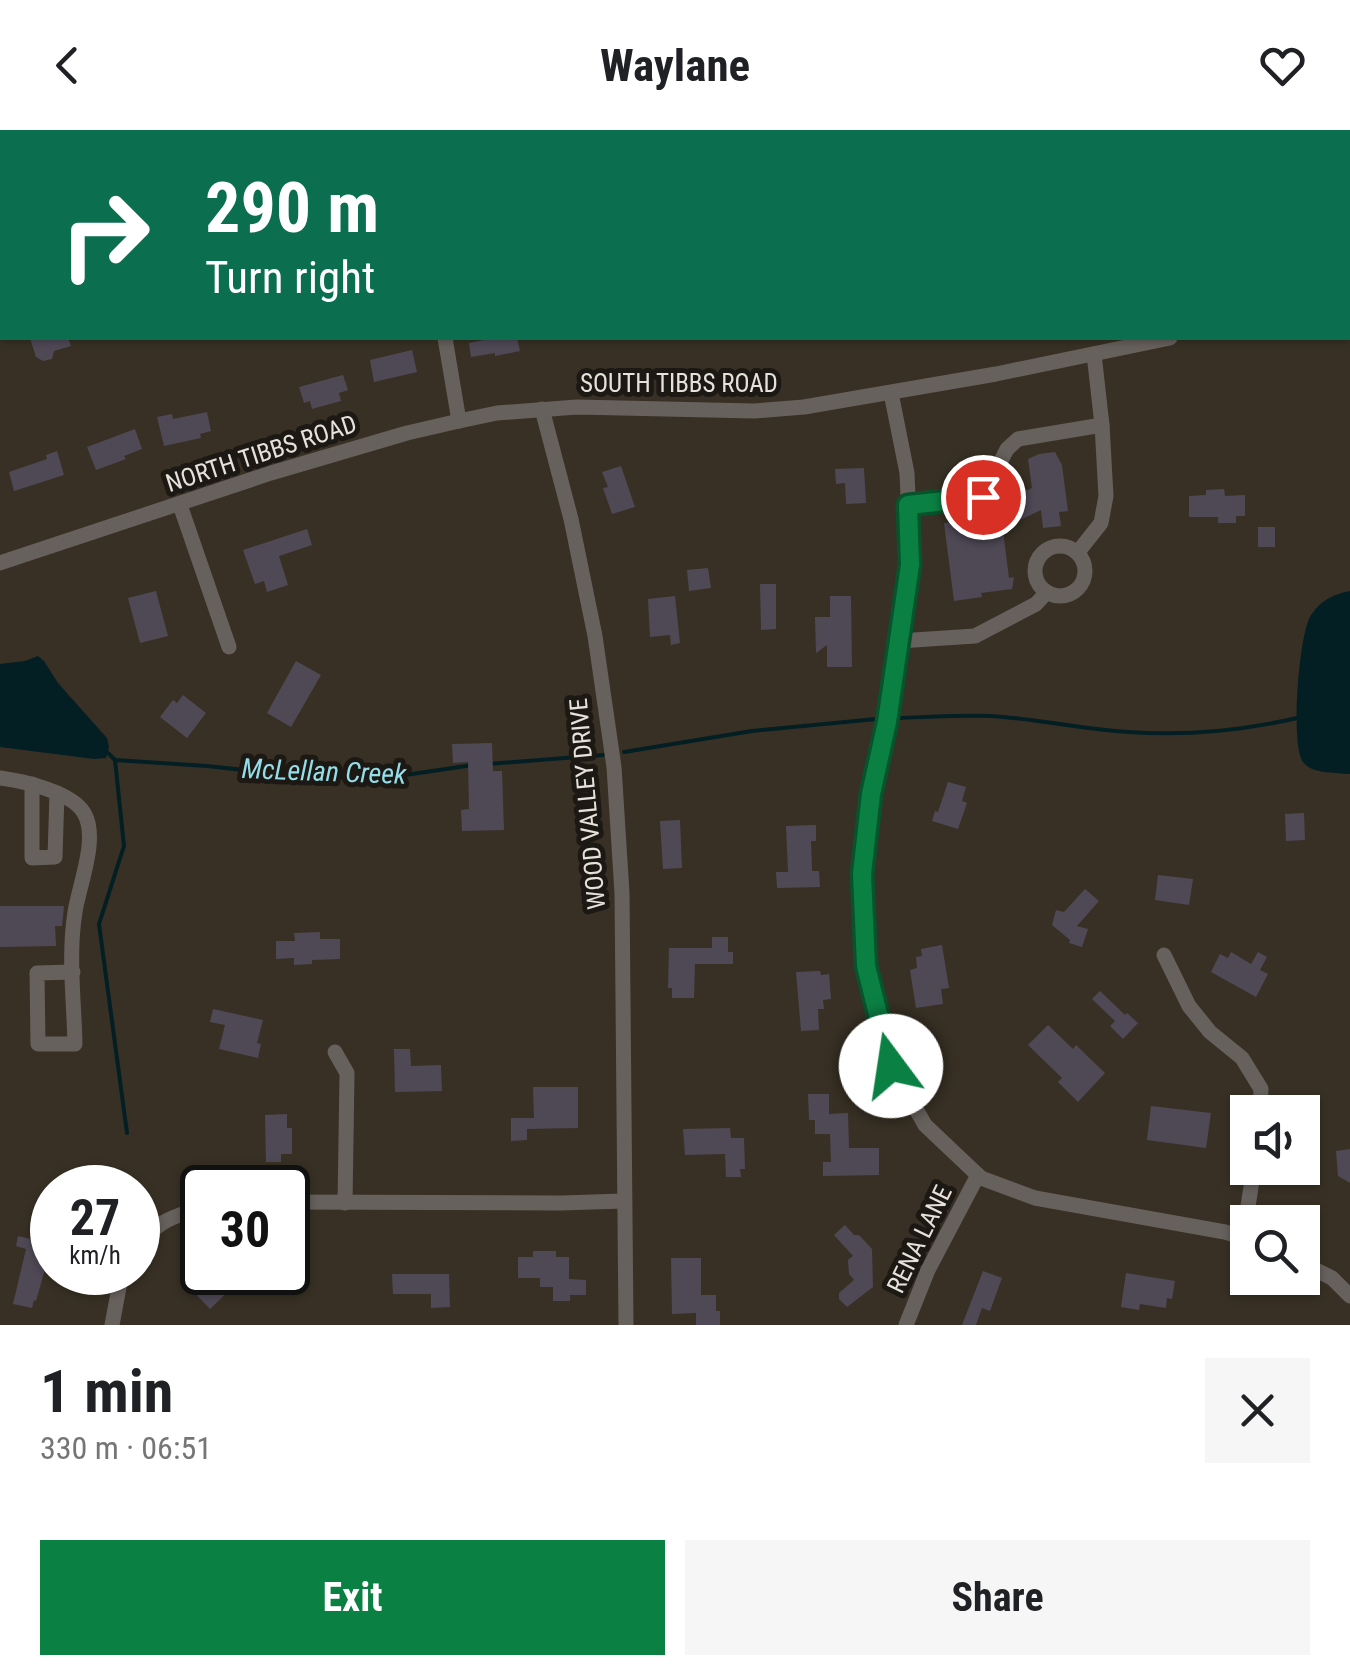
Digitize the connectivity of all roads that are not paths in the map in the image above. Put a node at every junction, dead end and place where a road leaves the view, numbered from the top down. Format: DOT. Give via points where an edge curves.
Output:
graph roads {
  1 [pos="445,340"];
  2 [pos="1160,340"];
  3 [pos="1094,354"];
  4 [pos="891,393"];
  5 [pos="542,409"];
  6 [pos="459,420"];
  7 [pos="1102,425"];
  8 [pos="180,505"];
  9 [pos="908,505"];
  10 [pos="1078,552"];
  11 [pos="0,563"];
  12 [pos="1046,592"];
  13 [pos="899,641"];
  14 [pos="229,647"];
  15 [pos="0,778"];
  16 [pos="32,784"];
  17 [pos="56,793"];
  18 [pos="1164,956"];
  19 [pos="73,972"];
  20 [pos="334,1052"];
  21 [pos="1261,1095"];
  22 [pos="978,1175"];
  23 [pos="624,1201"];
  24 [pos="310,1203"];
  25 [pos="344,1204"];
  26 [pos="1230,1234"];
  27 [pos="1320,1272"];
  28 [pos="118,1295"];
  29 [pos="1350,1296"];
  30 [pos="112,1325"];
  31 [pos="626,1325"];
  32 [pos="906,1325"];
  1 -- 6 [label="street"];
  2 -- 3 [label="street, SOUTH TIBBS ROAD"];
  3 -- 4 [label="street, SOUTH TIBBS ROAD"];
  3 -- 7 [label="street"];
  4 -- 5 [label="street, SOUTH TIBBS ROAD" via="754,412"];
  4 -- 9 [label="street"];
  5 -- 6 [label="street, NORTH TIBBS ROAD"];
  5 -- 23 [label="street, WOOD VALLEY DRIVE" via="595,636 614,767 622,893"];
  6 -- 8 [label="street, NORTH TIBBS ROAD"];
  7 -- 9 [label="street" via="1018,438 983,497"];
  7 -- 10 [label="street" via="1102,523"];
  8 -- 11 [label="street, NORTH TIBBS ROAD"];
  8 -- 14 [label="street"];
  9 -- 13 [label="street" via="910,565"];
  10 -- 12 [label="street" via="1086,575 1078,590"];
  10 -- 12 [label="street" via="1054,546 1040,555 1036,579"];
  12 -- 13 [label="street" via="975,636"];
  13 -- 22 [label="street" via="862,874 866,966 891,1066 925,1125"];
  15 -- 16 [label="street"];
  16 -- 17 [label="street"];
  16 -- 17 [label="street" via="32,858 55,857"];
  17 -- 19 [label="street" via="82,808 88,820"];
  18 -- 21 [label="street" via="1189,1006 1242,1058"];
  19 -- 19 [label="street" via="75,1044 38,1044 37,973"];
  20 -- 25 [label="street" via="348,1073"];
  22 -- 26 [label="street" via="1036,1198"];
  22 -- 32 [label="street, RENA LANE"];
  23 -- 25 [label="street"];
  23 -- 31 [label="street, WOOD VALLEY DRIVE"];
  24 -- 25 [label="street"];
  27 -- 29 [label="street"];
  28 -- 30 [label="street"];
}
